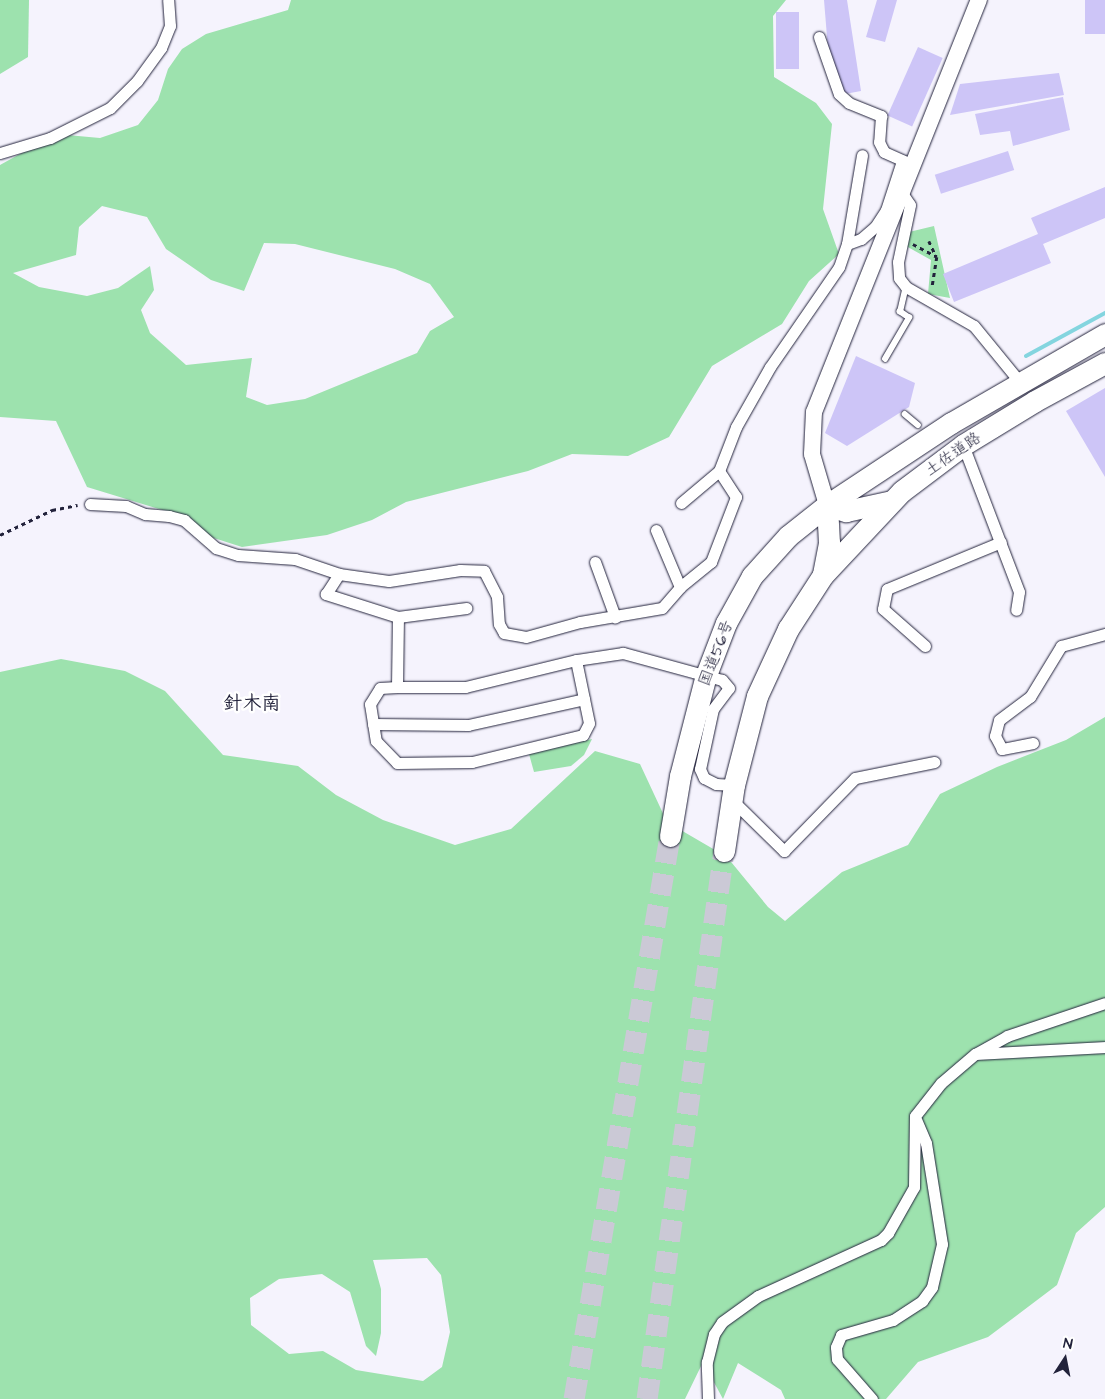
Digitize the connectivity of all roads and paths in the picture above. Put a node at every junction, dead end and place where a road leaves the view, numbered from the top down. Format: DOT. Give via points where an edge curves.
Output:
graph roads {
  1 [pos="168,0"];
  2 [pos="979,0"];
  3 [pos="819,37"];
  4 [pos="0,153"];
  5 [pos="862,155"];
  6 [pos="907,163"];
  7 [pos="902,193"];
  8 [pos="903,239"];
  9 [pos="930,241"];
  10 [pos="846,244"];
  11 [pos="936,257"];
  12 [pos="906,287"];
  13 [pos="931,300"];
  14 [pos="1105,334"];
  15 [pos="885,359"];
  16 [pos="1105,363"];
  17 [pos="1019,381"];
  18 [pos="905,414"];
  19 [pos="918,424"];
  20 [pos="963,445"];
  21 [pos="719,471"];
  22 [pos="892,501"];
  23 [pos="681,502"];
  24 [pos="90,504"];
  25 [pos="827,505"];
  26 [pos="656,530"];
  27 [pos="0,535"];
  28 [pos="1001,542"];
  29 [pos="595,562"];
  30 [pos="339,574"];
  31 [pos="823,575"];
  32 [pos="680,587"];
  33 [pos="466,608"];
  34 [pos="1016,610"];
  35 [pos="398,617"];
  36 [pos="615,617"];
  37 [pos="1105,634"];
  38 [pos="925,646"];
  39 [pos="576,660"];
  40 [pos="706,675"];
  41 [pos="397,688"];
  42 [pos="584,699"];
  43 [pos="373,724"];
  44 [pos="1033,743"];
  45 [pos="934,762"];
  46 [pos="733,792"];
  47 [pos="670,836"];
  48 [pos="724,851"];
  49 [pos="1105,1004"];
  50 [pos="1105,1047"];
  51 [pos="974,1054"];
  52 [pos="915,1116"];
  53 [pos="708,1399"];
  54 [pos="872,1399"];
  1 -- 4 [label="street" via="170,26 161,48 137,82 110,108 50,138"];
  2 -- 6 [label="street"];
  3 -- 6 [label="street" via="839,94 849,103 881,116 879,142 884,152"];
  5 -- 10 [label="street"];
  6 -- 7 [label="street"];
  6 -- 10 [label="street" via="886,210 875,226 862,238"];
  7 -- 8 [label="street" via="910,205"];
  7 -- 25 [label="street" via="814,412 810,435 812,454"];
  8 -- 11 [label="path"];
  8 -- 12 [label="street" via="899,278"];
  9 -- 11 [label="path"];
  10 -- 21 [label="street" via="839,267 748,403"];
  11 -- 13 [label="path"];
  12 -- 13 [label="street"];
  12 -- 15 [label="lane" via="900,312 909,318"];
  13 -- 17 [label="street" via="974,326"];
  14 -- 17 [label="highway, 土佐道路"];
  16 -- 20 [label="highway, 土佐道路"];
  17 -- 25 [label="highway, 土佐道路"];
  18 -- 19 [label="lane"];
  20 -- 22 [label="highway, 土佐道路"];
  20 -- 28 [label="street"];
  21 -- 23 [label="street"];
  21 -- 32 [label="street" via="736,498 712,562"];
  22 -- 25 [label="highway" via="846,511"];
  22 -- 31 [label="highway, 土佐道路"];
  24 -- 27 [label="path" via="52,510"];
  24 -- 30 [label="street" via="126,506 144,514 184,520 216,548 238,555 295,559"];
  25 -- 31 [label="highway" via="830,544"];
  25 -- 40 [label="highway, 国道56号" via="788,536 752,576 726,623"];
  26 -- 32 [label="street"];
  28 -- 34 [label="street" via="1019,592"];
  28 -- 38 [label="street" via="888,589 883,608"];
  29 -- 36 [label="street"];
  30 -- 35 [label="street" via="326,594"];
  30 -- 36 [label="street" via="389,581 460,570 484,572 497,597 498,624 504,633 526,637 580,622"];
  31 -- 46 [label="highway" via="788,629 757,696"];
  32 -- 36 [label="street" via="662,608"];
  33 -- 35 [label="street"];
  35 -- 41 [label="street"];
  37 -- 44 [label="street" via="1060,646 1030,697 999,720 995,736 1002,749"];
  39 -- 40 [label="street" via="623,653"];
  39 -- 41 [label="street" via="465,687"];
  39 -- 42 [label="street"];
  40 -- 46 [label="street" via="722,680 729,688 713,709 700,769 704,778"];
  40 -- 47 [label="highway, 国道56号" via="680,776"];
  41 -- 43 [label="street" via="380,688 370,704"];
  42 -- 43 [label="street" via="468,725"];
  42 -- 43 [label="street" via="589,723 583,735 472,762 397,763 376,741"];
  45 -- 46 [label="street" via="855,778 784,851"];
  46 -- 48 [label="highway"];
  49 -- 51 [label="street" via="1007,1036"];
  50 -- 51 [label="street"];
  51 -- 52 [label="street" via="941,1083"];
  52 -- 53 [label="street" via="914,1186 888,1233 881,1240 758,1296 722,1322 714,1334 707,1362"];
  52 -- 54 [label="street" via="926,1143 942,1244 932,1287 922,1301 893,1320 841,1336 836,1347 838,1358"];
}
